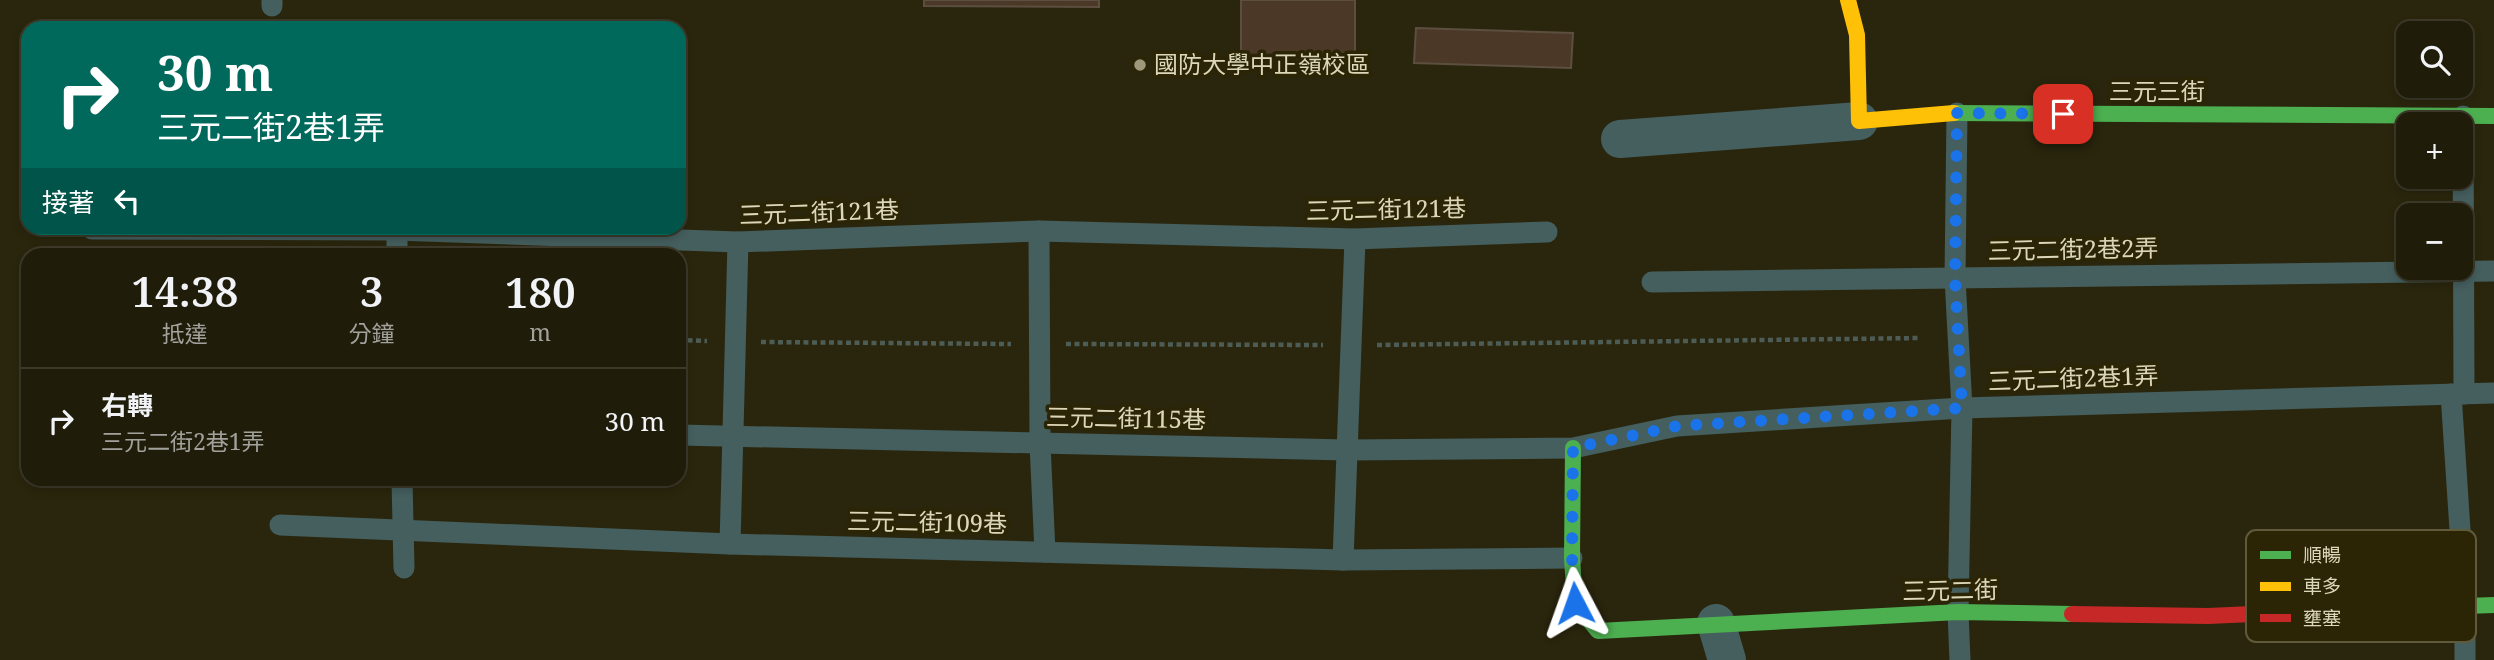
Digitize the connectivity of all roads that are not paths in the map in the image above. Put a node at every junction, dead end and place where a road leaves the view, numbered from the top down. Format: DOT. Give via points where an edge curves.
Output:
graph roads {
  1 [pos="1848,0"];
  2 [pos="1957,113"];
  3 [pos="2396,116"];
  4 [pos="2473,116"];
  5 [pos="2494,116"];
  6 [pos="1859,121"];
  7 [pos="1620,139"];
  8 [pos="1039,231"];
  9 [pos="1547,232"];
  10 [pos="539,235"];
  11 [pos="1354,239"];
  12 [pos="738,242"];
  13 [pos="2473,271"];
  14 [pos="2494,271"];
  15 [pos="2396,272"];
  16 [pos="1955,278"];
  17 [pos="2463,280"];
  18 [pos="1652,282"];
  19 [pos="2494,393"];
  20 [pos="2458,394"];
  21 [pos="1962,408"];
  22 [pos="686,435"];
  23 [pos="732,437"];
  24 [pos="1040,444"];
  25 [pos="1573,448"];
  26 [pos="1346,450"];
  27 [pos="402,486"];
  28 [pos="280,525"];
  29 [pos="403,529"];
  30 [pos="2463,530"];
  31 [pos="730,544"];
  32 [pos="1045,552"];
  33 [pos="1572,558"];
  34 [pos="1343,560"];
  35 [pos="404,568"];
  36 [pos="2476,605"];
  37 [pos="2494,605"];
  38 [pos="1958,611"];
  39 [pos="2246,614"];
  40 [pos="1716,623"];
  41 [pos="2465,642"];
  42 [pos="1727,660"];
  43 [pos="1960,660"];
  44 [pos="2465,660"];
  1 -- 6 [label="street" via="1857,35"];
  2 -- 3 [label="street, 三元三街"];
  2 -- 6 [label="street, 三元三街"];
  2 -- 16 [label="lane"];
  4 -- 5 [label="street, 三元三街"];
  6 -- 7 [label="street"];
  8 -- 11 [label="lane, 三元二街121巷"];
  8 -- 12 [label="lane, 三元二街121巷"];
  8 -- 24 [label="lane"];
  9 -- 11 [label="lane, 三元二街121巷"];
  10 -- 12 [label="lane, 三元二街121巷"];
  11 -- 26 [label="lane"];
  12 -- 23 [label="lane"];
  13 -- 14 [label="lane, 三元二街2巷2弄"];
  15 -- 16 [label="lane, 三元二街2巷2弄"];
  16 -- 18 [label="lane, 三元二街2巷2弄"];
  16 -- 21 [label="lane"];
  17 -- 20 [label="lane"];
  19 -- 20 [label="lane, 三元二街2巷1弄"];
  20 -- 21 [label="lane, 三元二街2巷1弄"];
  20 -- 30 [label="lane"];
  21 -- 25 [label="lane, 三元二街2巷1弄" via="1677,426"];
  21 -- 38 [label="lane"];
  22 -- 23 [label="lane, 三元二街115巷"];
  23 -- 24 [label="lane, 三元二街115巷"];
  23 -- 31 [label="lane"];
  24 -- 26 [label="lane, 三元二街115巷"];
  24 -- 32 [label="lane"];
  25 -- 26 [label="lane, 三元二街115巷"];
  25 -- 33 [label="street, 三元二街"];
  26 -- 34 [label="lane"];
  27 -- 29 [label="lane"];
  28 -- 29 [label="lane, 三元二街109巷"];
  29 -- 31 [label="lane, 三元二街109巷"];
  29 -- 35 [label="lane"];
  31 -- 32 [label="lane, 三元二街109巷"];
  32 -- 34 [label="lane, 三元二街109巷"];
  33 -- 34 [label="lane, 三元二街109巷"];
  33 -- 40 [label="street, 三元二街" via="1575,603 1598,631"];
  36 -- 37 [label="street, 三元二街"];
  38 -- 39 [label="street, 三元二街"];
  38 -- 40 [label="street, 三元二街"];
  38 -- 43 [label="lane"];
  40 -- 42 [label="street"];
  41 -- 44 [label="lane"];
}
